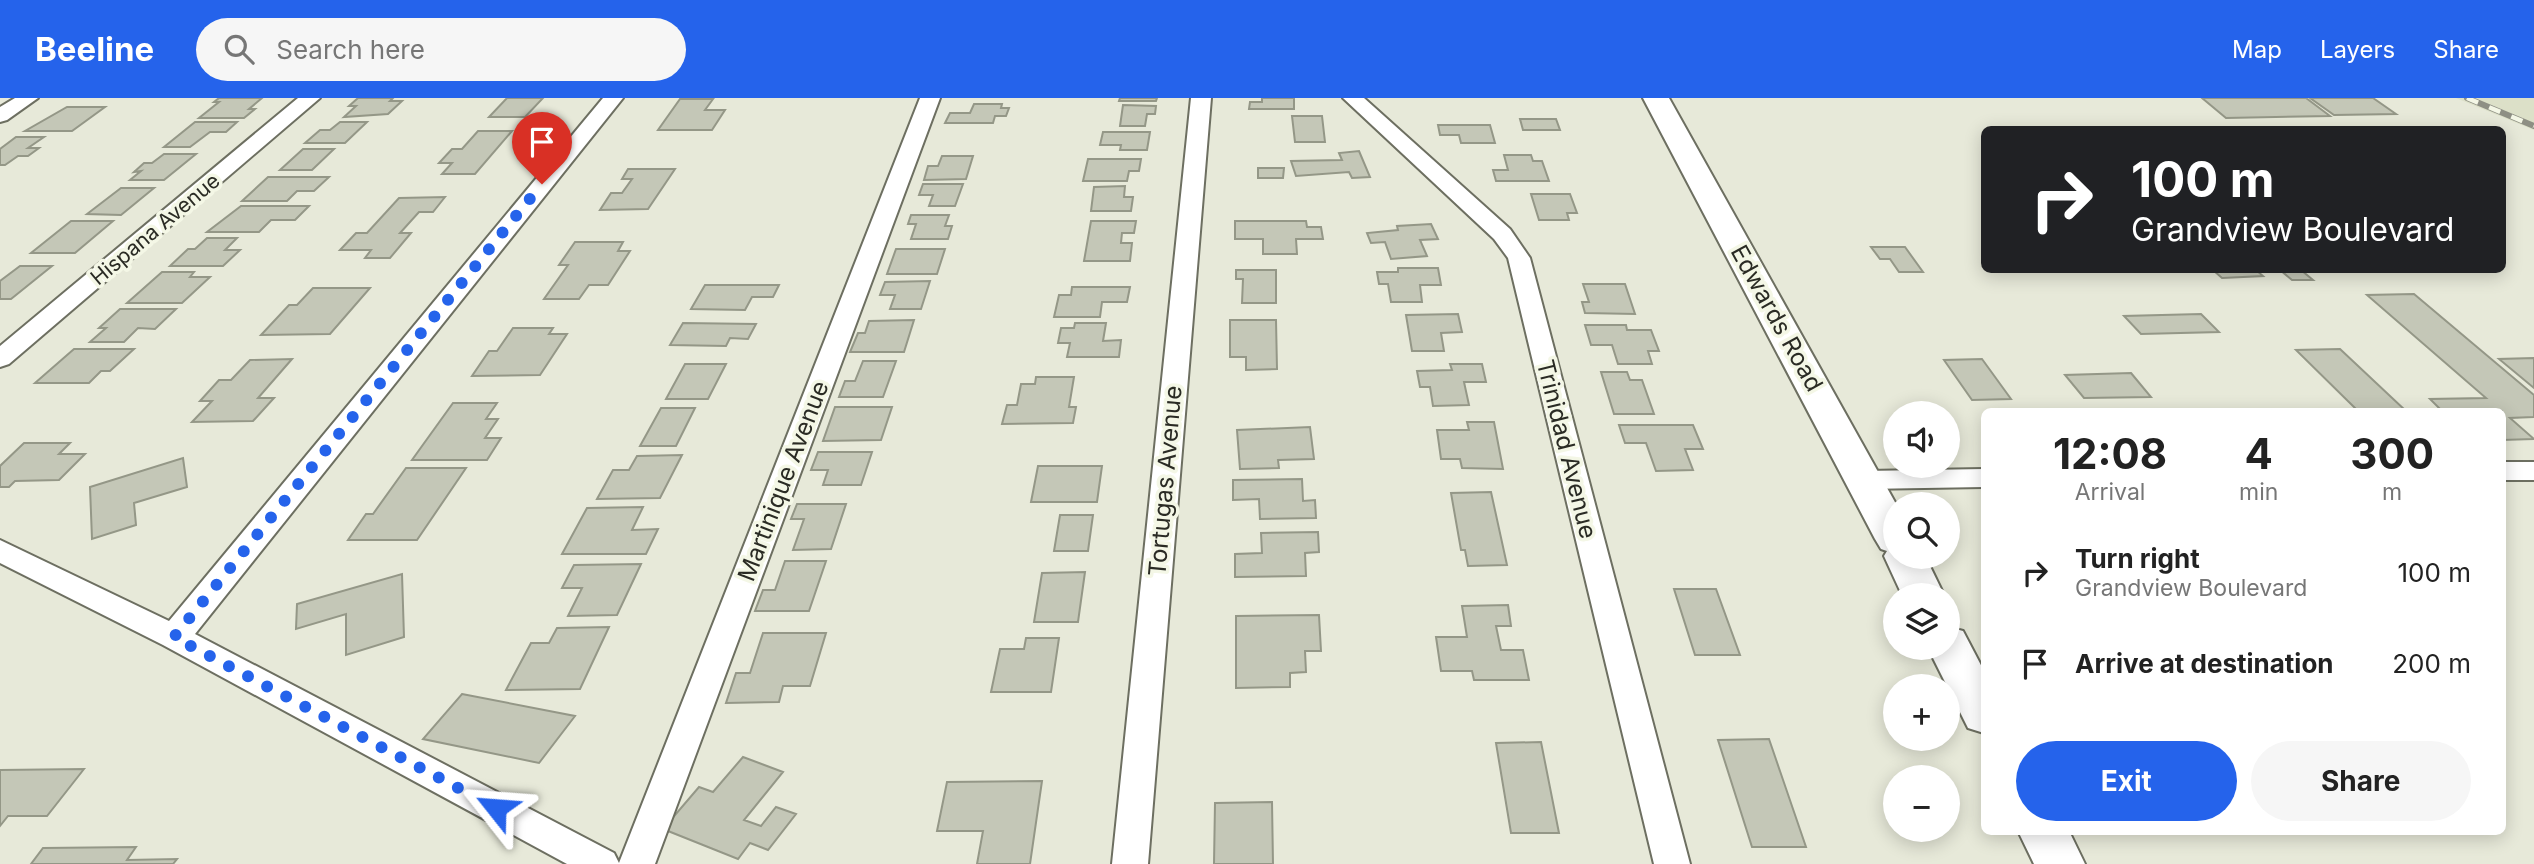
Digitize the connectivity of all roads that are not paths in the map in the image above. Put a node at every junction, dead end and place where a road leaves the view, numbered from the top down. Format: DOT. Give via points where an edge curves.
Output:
graph roads {
  1 [pos="28,98"];
  2 [pos="310,98"];
  3 [pos="612,98"];
  4 [pos="930,98"];
  5 [pos="1200,98"];
  6 [pos="1353,98"];
  7 [pos="1656,98"];
  8 [pos="0,116"];
  9 [pos="0,359"];
  10 [pos="2506,471"];
  11 [pos="2534,471"];
  12 [pos="1981,478"];
  13 [pos="1865,480"];
  14 [pos="1883,515"];
  15 [pos="0,550"];
  16 [pos="174,637"];
  17 [pos="1956,660"];
  18 [pos="1981,709"];
  19 [pos="2045,835"];
  20 [pos="601,864"];
  21 [pos="637,864"];
  22 [pos="1130,864"];
  23 [pos="1672,864"];
  24 [pos="2060,864"];
  1 -- 8 [label="street"];
  2 -- 9 [label="street, Hispana Avenue"];
  3 -- 16 [label="street"];
  4 -- 21 [label="street, Martinique Avenue"];
  5 -- 22 [label="street, Tortugas Avenue"];
  6 -- 23 [label="street, Trinidad Avenue" via="1502,234 1518,258"];
  7 -- 13 [label="main road, Edwards Road"];
  10 -- 11 [label="street"];
  12 -- 13 [label="street"];
  13 -- 14 [label="main road, Edwards Road"];
  15 -- 16 [label="street"];
  16 -- 20 [label="street"];
  17 -- 18 [label="main road"];
  19 -- 24 [label="main road"];
}
